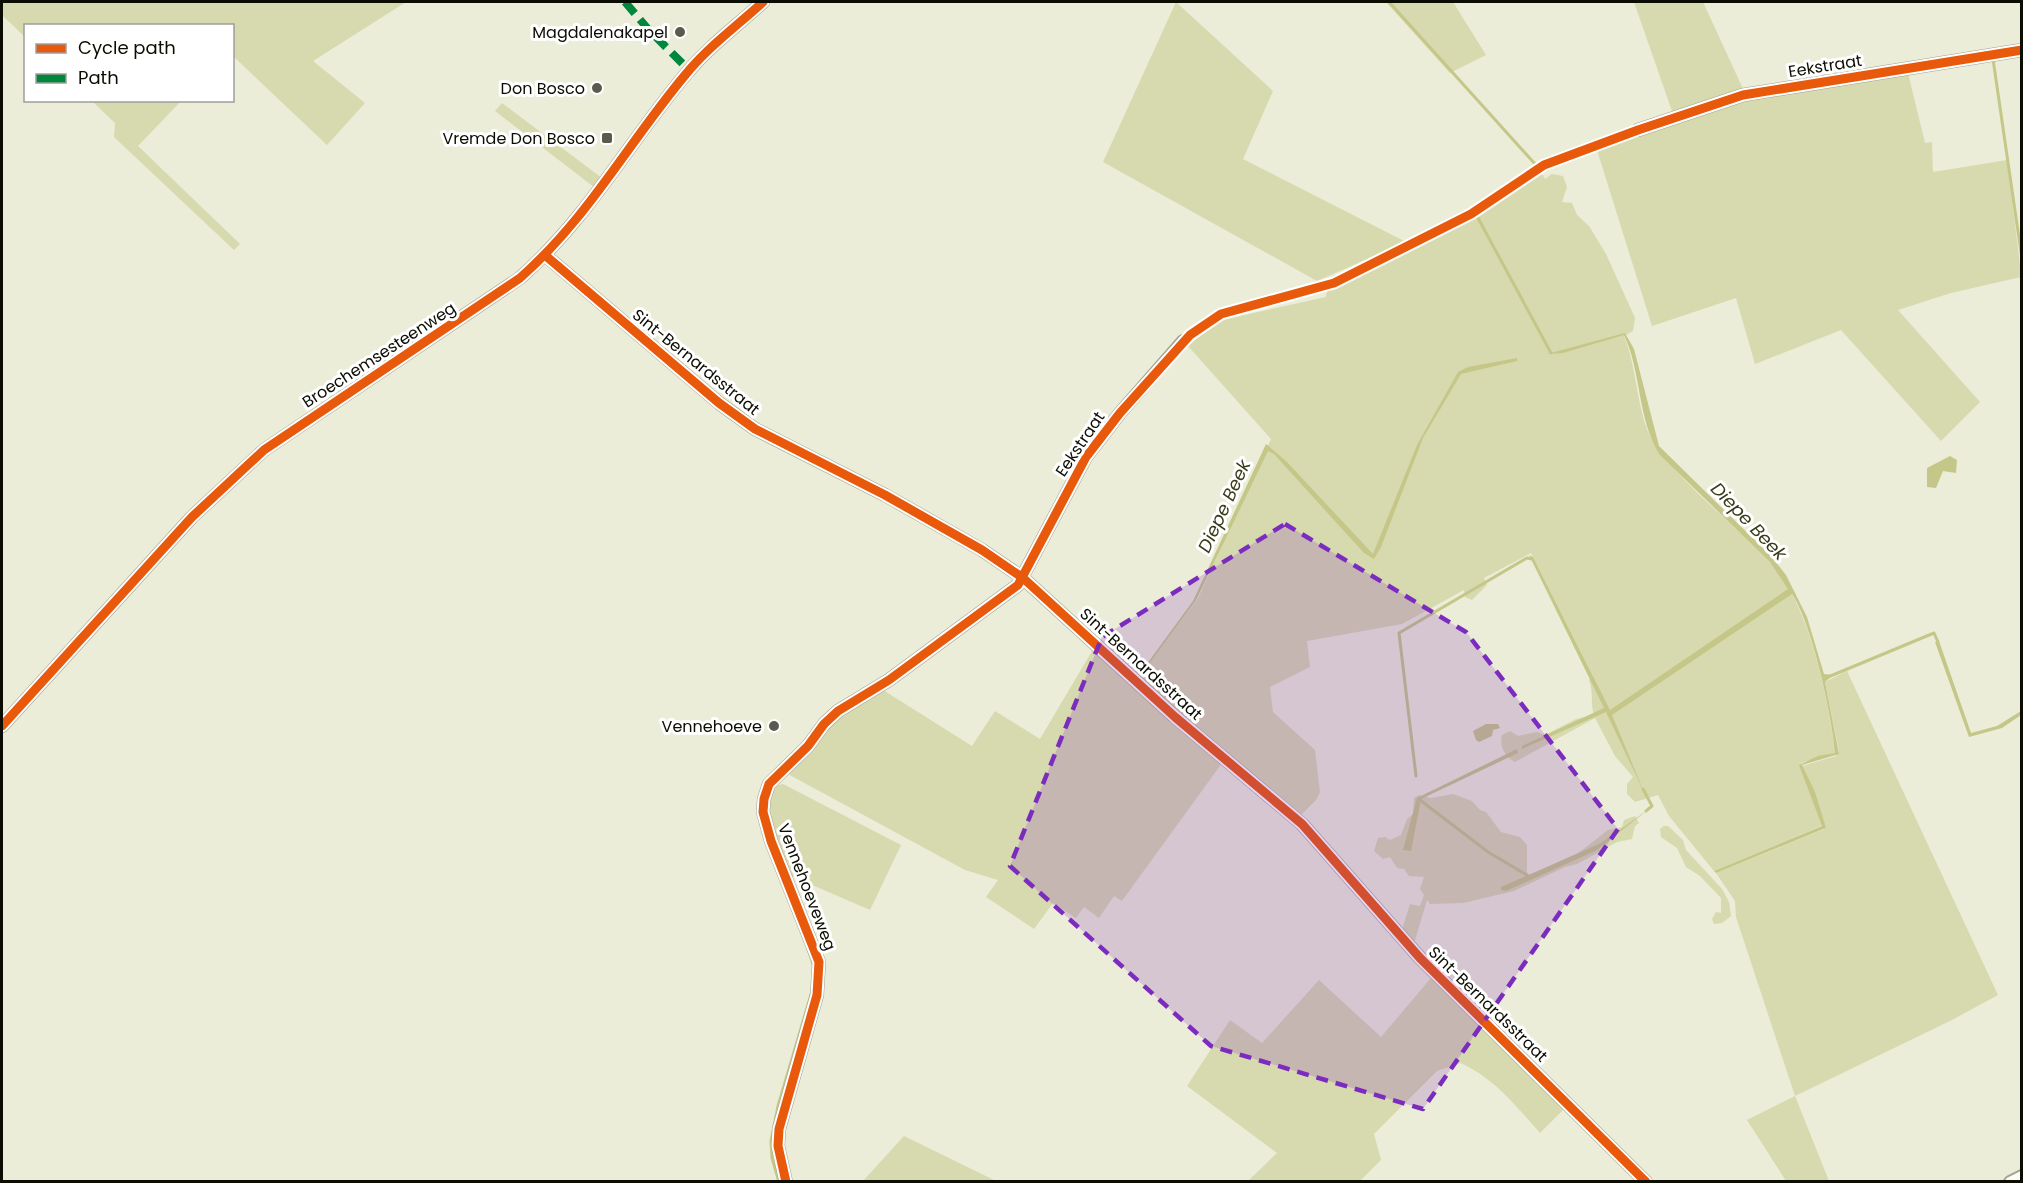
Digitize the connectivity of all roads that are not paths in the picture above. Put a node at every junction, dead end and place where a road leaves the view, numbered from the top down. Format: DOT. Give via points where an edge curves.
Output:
graph roads {
  1 [pos="763,2"];
  2 [pos="2022,50"];
  3 [pos="1638,130"];
  4 [pos="546,256"];
  5 [pos="1183,341"];
  6 [pos="1023,578"];
  7 [pos="2,726"];
  8 [pos="2022,1176"];
  9 [pos="786,1182"];
  10 [pos="1646,1182"];
  11 [pos="2010,1182"];
  1 -- 4 [label="street, Broechemsesteenweg" via="687,73 573,226"];
  2 -- 3 [label="street, Eekstraat" via="1743,95"];
  4 -- 6 [label="street, Sint-Bernardsstraat" via="718,403 755,429 885,495 982,549"];
  4 -- 7 [label="street, Broechemsesteenweg" via="520,278 264,450 192,517"];
  5 -- 6 [label="street, Eekstraat" via="1086,457"];
  6 -- 9 [label="street, Vennehoeveweg" via="1010,593 937,646 838,711 766,791 764,812 771,841 819,962 816,995 779,1129 778,1146"];
  6 -- 10 [label="street, Sint-Bernardsstraat" via="1175,717 1302,824 1419,958"];
  8 -- 11 [label="street"];
}
